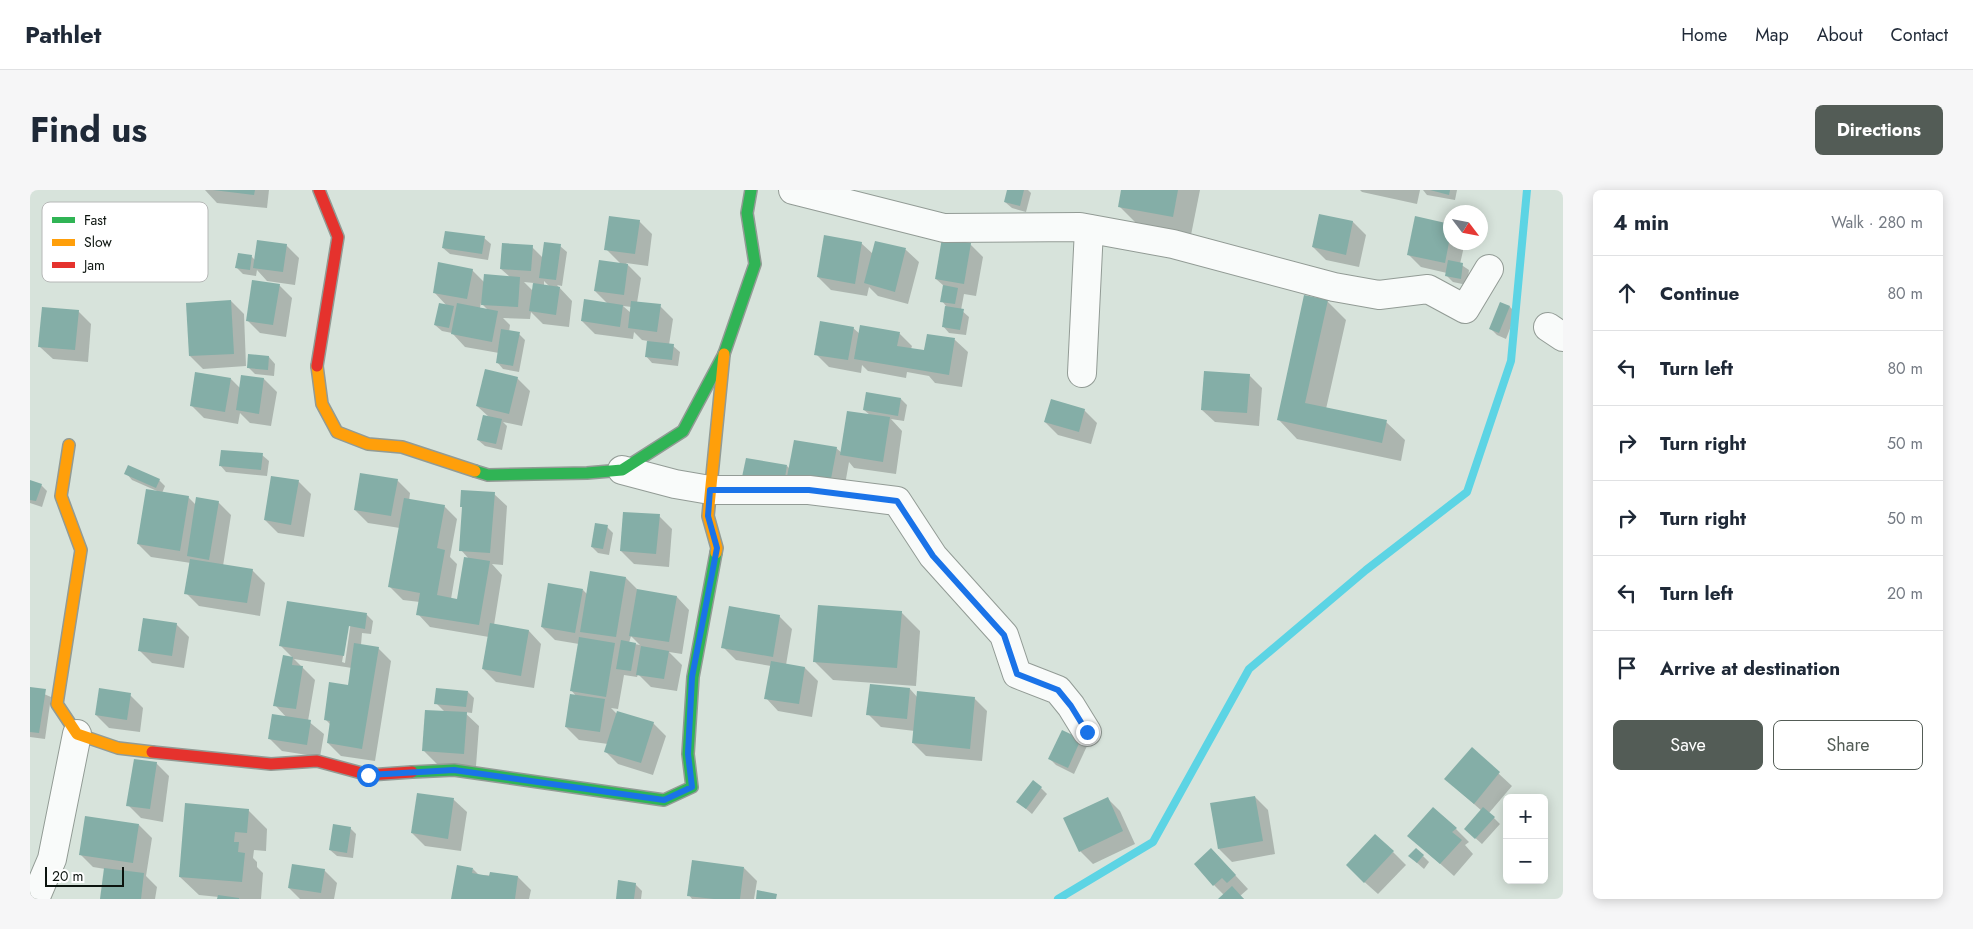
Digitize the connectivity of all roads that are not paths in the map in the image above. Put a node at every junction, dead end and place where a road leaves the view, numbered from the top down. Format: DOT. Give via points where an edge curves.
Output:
graph roads {
  1 [pos="319,190"];
  2 [pos="751,190"];
  3 [pos="793,190"];
  4 [pos="1089,229"];
  5 [pos="1489,269"];
  6 [pos="724,354"];
  7 [pos="1082,373"];
  8 [pos="68,445"];
  9 [pos="622,470"];
  10 [pos="710,490"];
  11 [pos="1087,732"];
  12 [pos="77,734"];
  13 [pos="35,899"];
  1 -- 9 [label="street" via="338,237 317,368 322,404 338,432 368,444 402,447 488,475"];
  2 -- 6 [label="street" via="747,213 755,264"];
  3 -- 4 [label="street" via="944,228"];
  4 -- 5 [label="street" via="1172,244 1334,287 1379,295 1428,289 1465,309"];
  4 -- 7 [label="street"];
  6 -- 9 [label="street" via="683,431"];
  6 -- 10 [label="street"];
  8 -- 12 [label="street" via="61,496 81,550 57,704"];
  9 -- 10 [label="street"];
  10 -- 11 [label="street" via="809,490 897,501 933,556 1004,635 1017,674 1058,690"];
  10 -- 12 [label="street" via="708,516 717,548 692,677 688,754 692,787 664,800 454,770 368,775 317,760 271,764 118,748"];
  12 -- 13 [label="street" via="52,859"];
}
